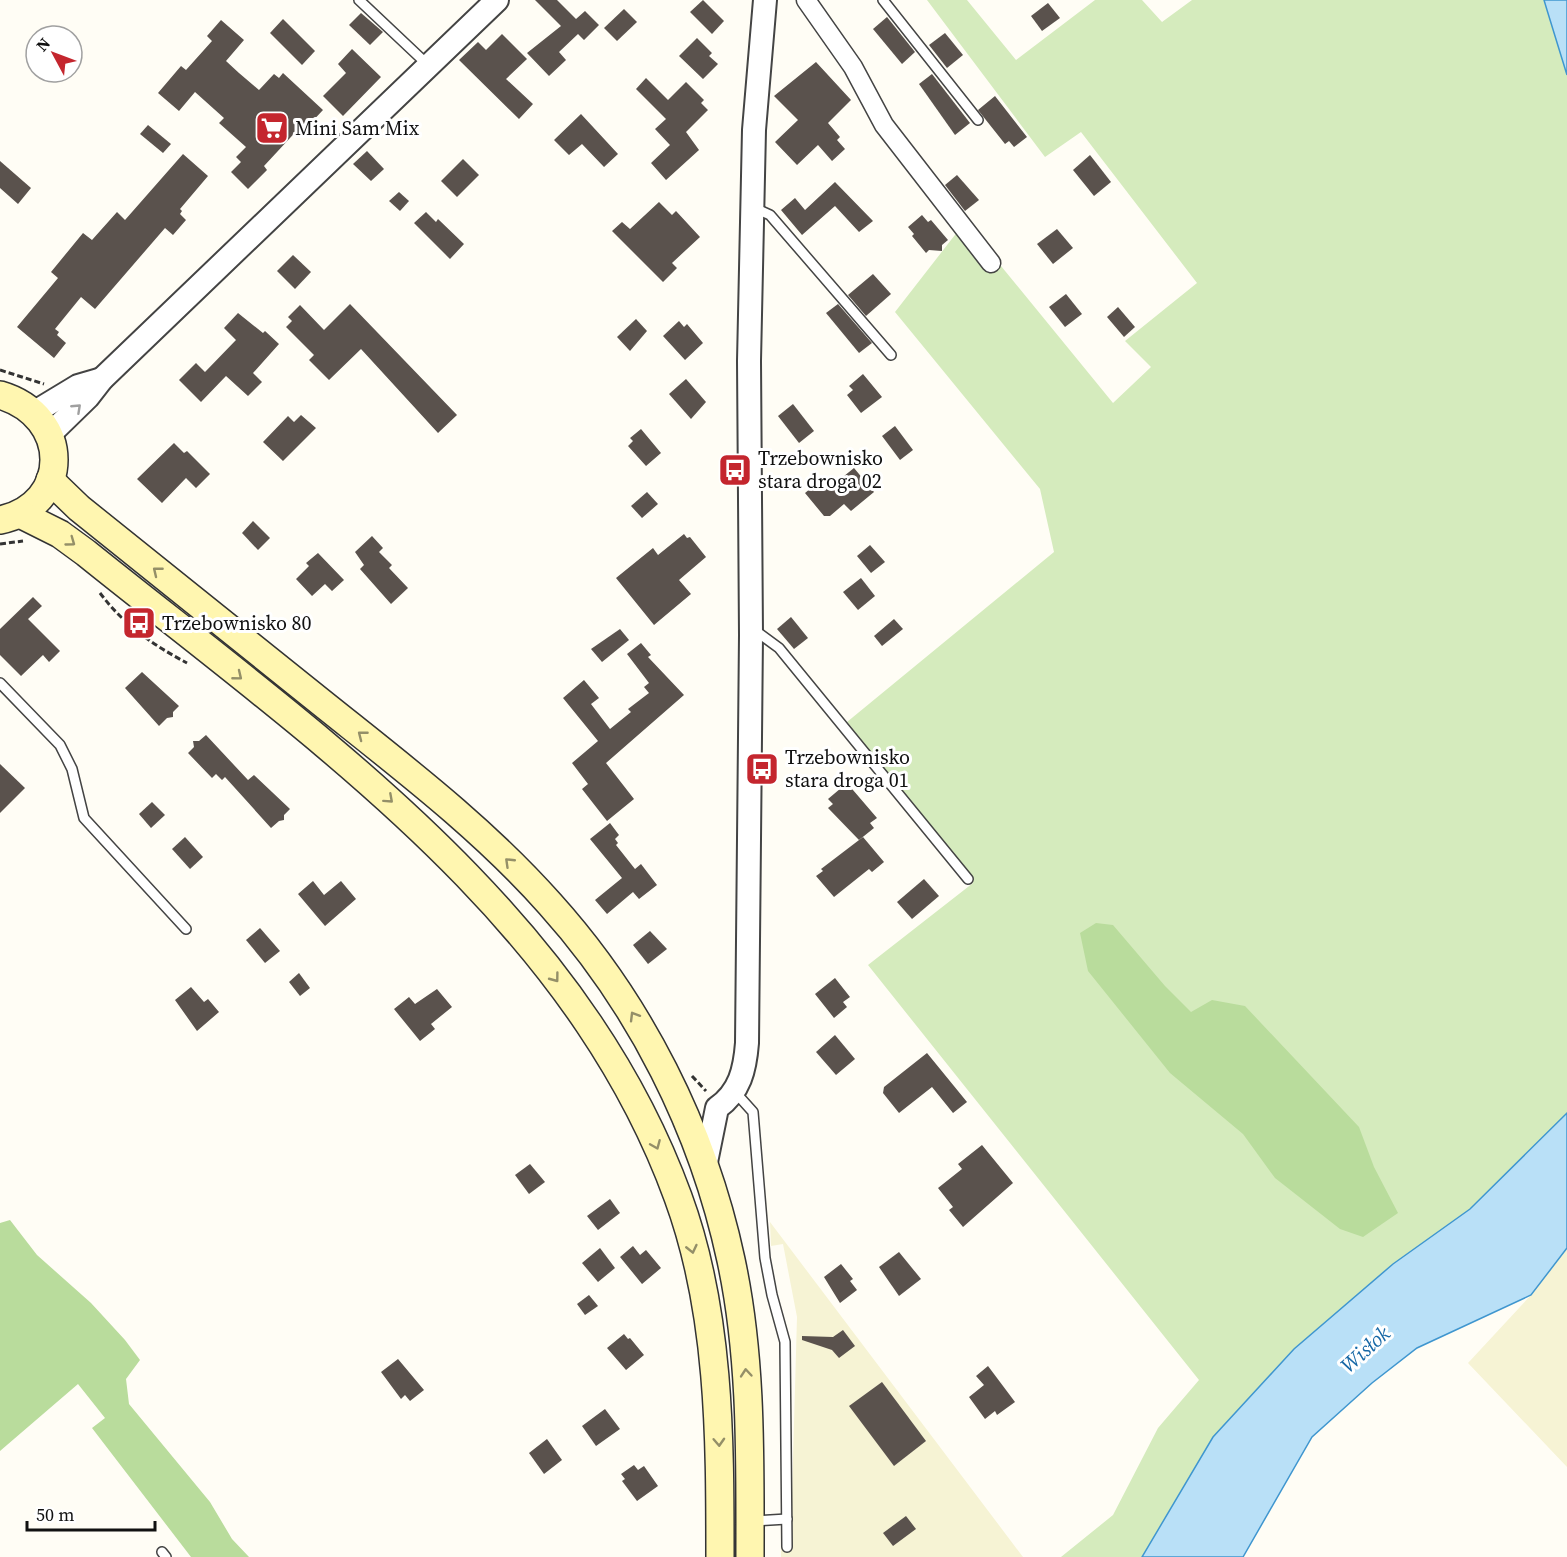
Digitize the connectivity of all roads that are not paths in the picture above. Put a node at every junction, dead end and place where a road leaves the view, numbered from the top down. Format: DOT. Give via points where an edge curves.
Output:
graph roads {
  1 [pos="359,0"];
  2 [pos="497,0"];
  3 [pos="765,0"];
  4 [pos="806,0"];
  5 [pos="884,0"];
  6 [pos="429,66"];
  7 [pos="978,120"];
  8 [pos="752,210"];
  9 [pos="991,263"];
  10 [pos="891,355"];
  11 [pos="0,395"];
  12 [pos="42,423"];
  13 [pos="50,480"];
  14 [pos="10,517"];
  15 [pos="751,635"];
  16 [pos="0,683"];
  17 [pos="969,879"];
  18 [pos="550,904"];
  19 [pos="186,929"];
  20 [pos="519,933"];
  21 [pos="734,1091"];
  22 [pos="677,1098"];
  23 [pos="717,1108"];
  24 [pos="705,1167"];
  25 [pos="787,1519"];
  26 [pos="750,1521"];
  27 [pos="787,1547"];
  28 [pos="720,1557"];
  29 [pos="750,1557"];
  1 -- 6 [label="lane"];
  2 -- 6 [label="street"];
  3 -- 8 [label="street" via="754,119"];
  4 -- 9 [label="street" via="853,67 884,125"];
  5 -- 7 [label="lane"];
  6 -- 12 [label="street" via="102,379 88,398"];
  8 -- 10 [label="lane" via="770,215"];
  8 -- 15 [label="street"];
  11 -- 12 [label="main road" via="19,401"];
  12 -- 13 [label="main road" via="54,465"];
  13 -- 14 [label="main road" via="33,505"];
  18 -- 13 [label="main road, one-way" via="399,763"];
  14 -- 20 [label="main road, one-way" via="60,534 352,766 434,842"];
  15 -- 17 [label="lane" via="760,634 779,648"];
  15 -- 21 [label="street" via="747,1042 744,1068"];
  16 -- 19 [label="lane" via="60,744 72,769 84,818"];
  18 -- 20 [label="main road" via="525,901 517,907 514,917"];
  22 -- 18 [label="main road, one-way" via="618,991"];
  20 -- 28 [label="main road, one-way" via="598,1036 644,1117 679,1199 703,1297 716,1384"];
  21 -- 23 [label="street"];
  21 -- 25 [label="lane" via="753,1112 765,1258 785,1342"];
  22 -- 23 [label="street"];
  22 -- 24 [label="main road"];
  23 -- 24 [label="street"];
  26 -- 24 [label="main road, one-way" via="742,1322 732,1262"];
  25 -- 26 [label="lane"];
  25 -- 27 [label="lane"];
  26 -- 29 [label="main road"];
}
